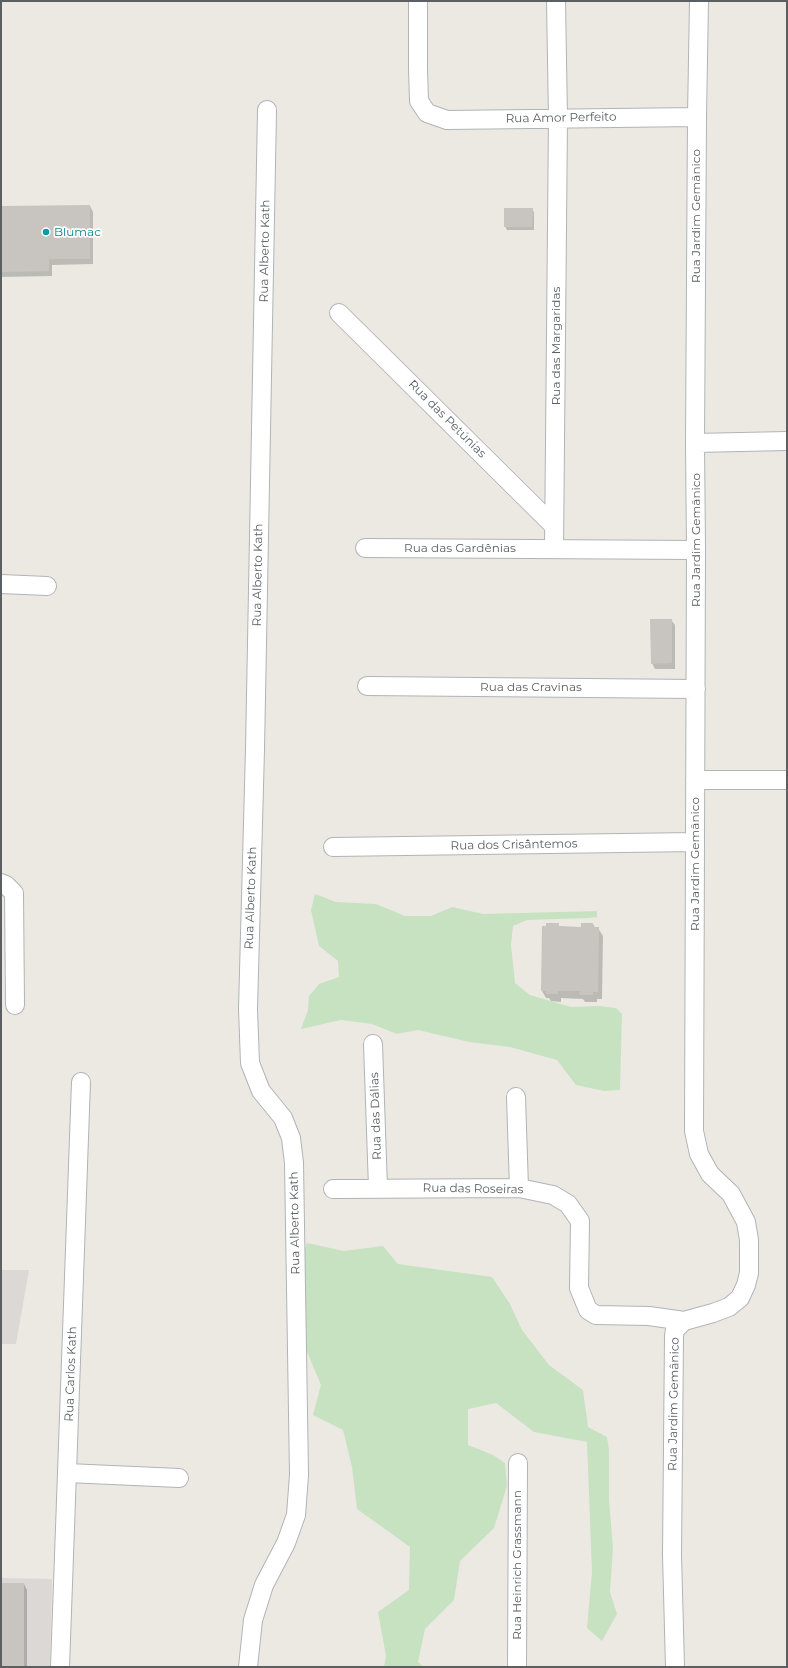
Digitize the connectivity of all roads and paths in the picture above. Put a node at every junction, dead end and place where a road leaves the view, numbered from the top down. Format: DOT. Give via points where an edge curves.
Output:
graph roads {
  1 [pos="418,1"];
  2 [pos="556,1"];
  3 [pos="699,1"];
  4 [pos="267,110"];
  5 [pos="697,117"];
  6 [pos="558,118"];
  7 [pos="339,313"];
  8 [pos="787,441"];
  9 [pos="695,443"];
  10 [pos="554,526"];
  11 [pos="365,548"];
  12 [pos="554,549"];
  13 [pos="696,550"];
  14 [pos="1,584"];
  15 [pos="47,586"];
  16 [pos="367,686"];
  17 [pos="696,688"];
  18 [pos="695,780"];
  19 [pos="787,780"];
  20 [pos="695,842"];
  21 [pos="333,847"];
  22 [pos="1,883"];
  23 [pos="15,1005"];
  24 [pos="374,1044"];
  25 [pos="81,1082"];
  26 [pos="516,1097"];
  27 [pos="378,1188"];
  28 [pos="519,1188"];
  29 [pos="333,1189"];
  30 [pos="684,1321"];
  31 [pos="518,1463"];
  32 [pos="67,1473"];
  33 [pos="179,1478"];
  34 [pos="60,1667"];
  35 [pos="248,1667"];
  36 [pos="516,1667"];
  37 [pos="675,1667"];
  1 -- 6 [label="street, Rua Amor Perfeito" via="419,101 426,113 448,120"];
  2 -- 6 [label="street, Rua das Margaridas"];
  3 -- 5 [label="street, Rua Jardim Gemânico"];
  4 -- 35 [label="street, Rua Alberto Kath" via="248,1009 250,1063 261,1091 283,1118 291,1138 294,1163 299,1475 296,1515 286,1543 264,1585 253,1620"];
  5 -- 6 [label="street, Rua Amor Perfeito"];
  5 -- 9 [label="street, Rua Jardim Gemânico"];
  6 -- 10 [label="street, Rua das Margaridas"];
  7 -- 10 [label="street, Rua das Petúnias"];
  8 -- 9 [label="street"];
  9 -- 13 [label="street, Rua Jardim Gemânico"];
  10 -- 12 [label="street, Rua das Margaridas"];
  11 -- 12 [label="street, Rua das Gardênias"];
  12 -- 13 [label="street"];
  13 -- 17 [label="street, Rua Jardim Gemânico"];
  14 -- 15 [label="street"];
  16 -- 17 [label="street, Rua das Cravinas"];
  17 -- 18 [label="street, Rua Jardim Gemânico"];
  18 -- 19 [label="street"];
  18 -- 20 [label="street, Rua Jardim Gemânico"];
  20 -- 21 [label="street, Rua dos Crisântemos"];
  20 -- 30 [label="street, Rua Jardim Gemânico" via="694,1131 699,1154 710,1174 731,1194 746,1222 749,1273 740,1298 728,1307 713,1314"];
  22 -- 23 [label="street" via="14,893"];
  24 -- 27 [label="street, Rua das Dálias"];
  25 -- 32 [label="street, Rua Carlos Kath"];
  26 -- 28 [label="street"];
  27 -- 28 [label="street, Rua das Roseiras"];
  27 -- 29 [label="street, Rua das Roseiras"];
  28 -- 30 [label="street, Rua das Roseiras" via="553,1195 568,1204 580,1221 579,1288 588,1310 596,1315 650,1316"];
  30 -- 37 [label="street, Rua Jardim Gemânico" via="675,1330 674,1336 672,1554"];
  31 -- 36 [label="street, Rua Heinrich Grassmann"];
  32 -- 33 [label="street"];
  32 -- 34 [label="street, Rua Carlos Kath"];
}
